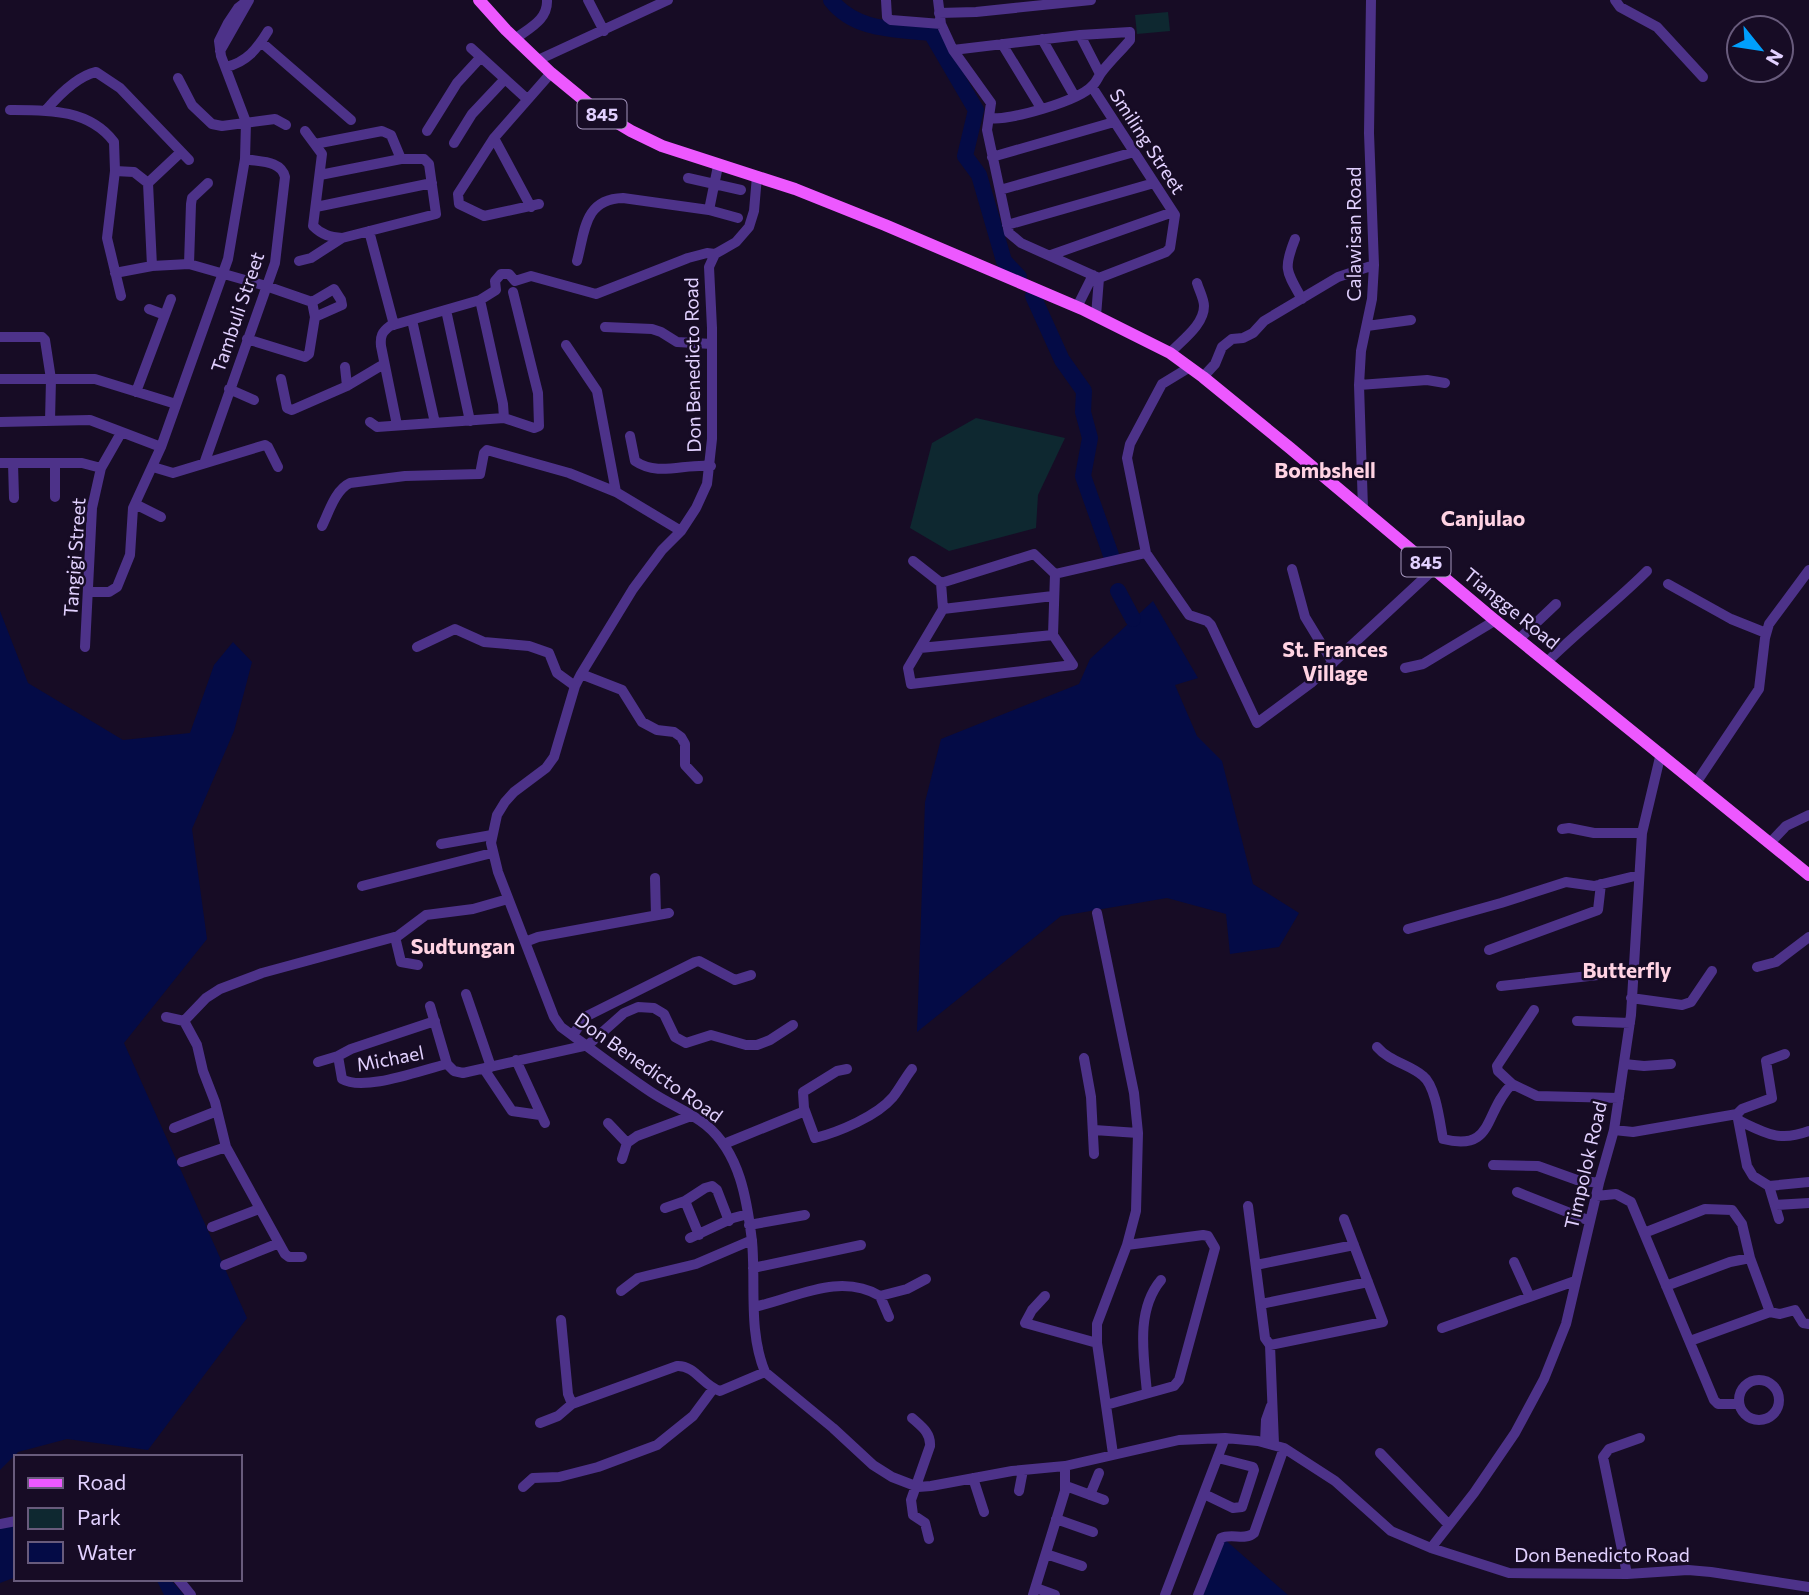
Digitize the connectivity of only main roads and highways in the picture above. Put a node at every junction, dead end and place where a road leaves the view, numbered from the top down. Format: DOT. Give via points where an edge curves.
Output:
graph roads {
  1 [pos="479,0"];
  2 [pos="1809,875"];
  1 -- 2 [label="main road, Tiangge Road / 845" via="551,73 622,126 662,146 795,188 1077,307 1170,353"];
}
